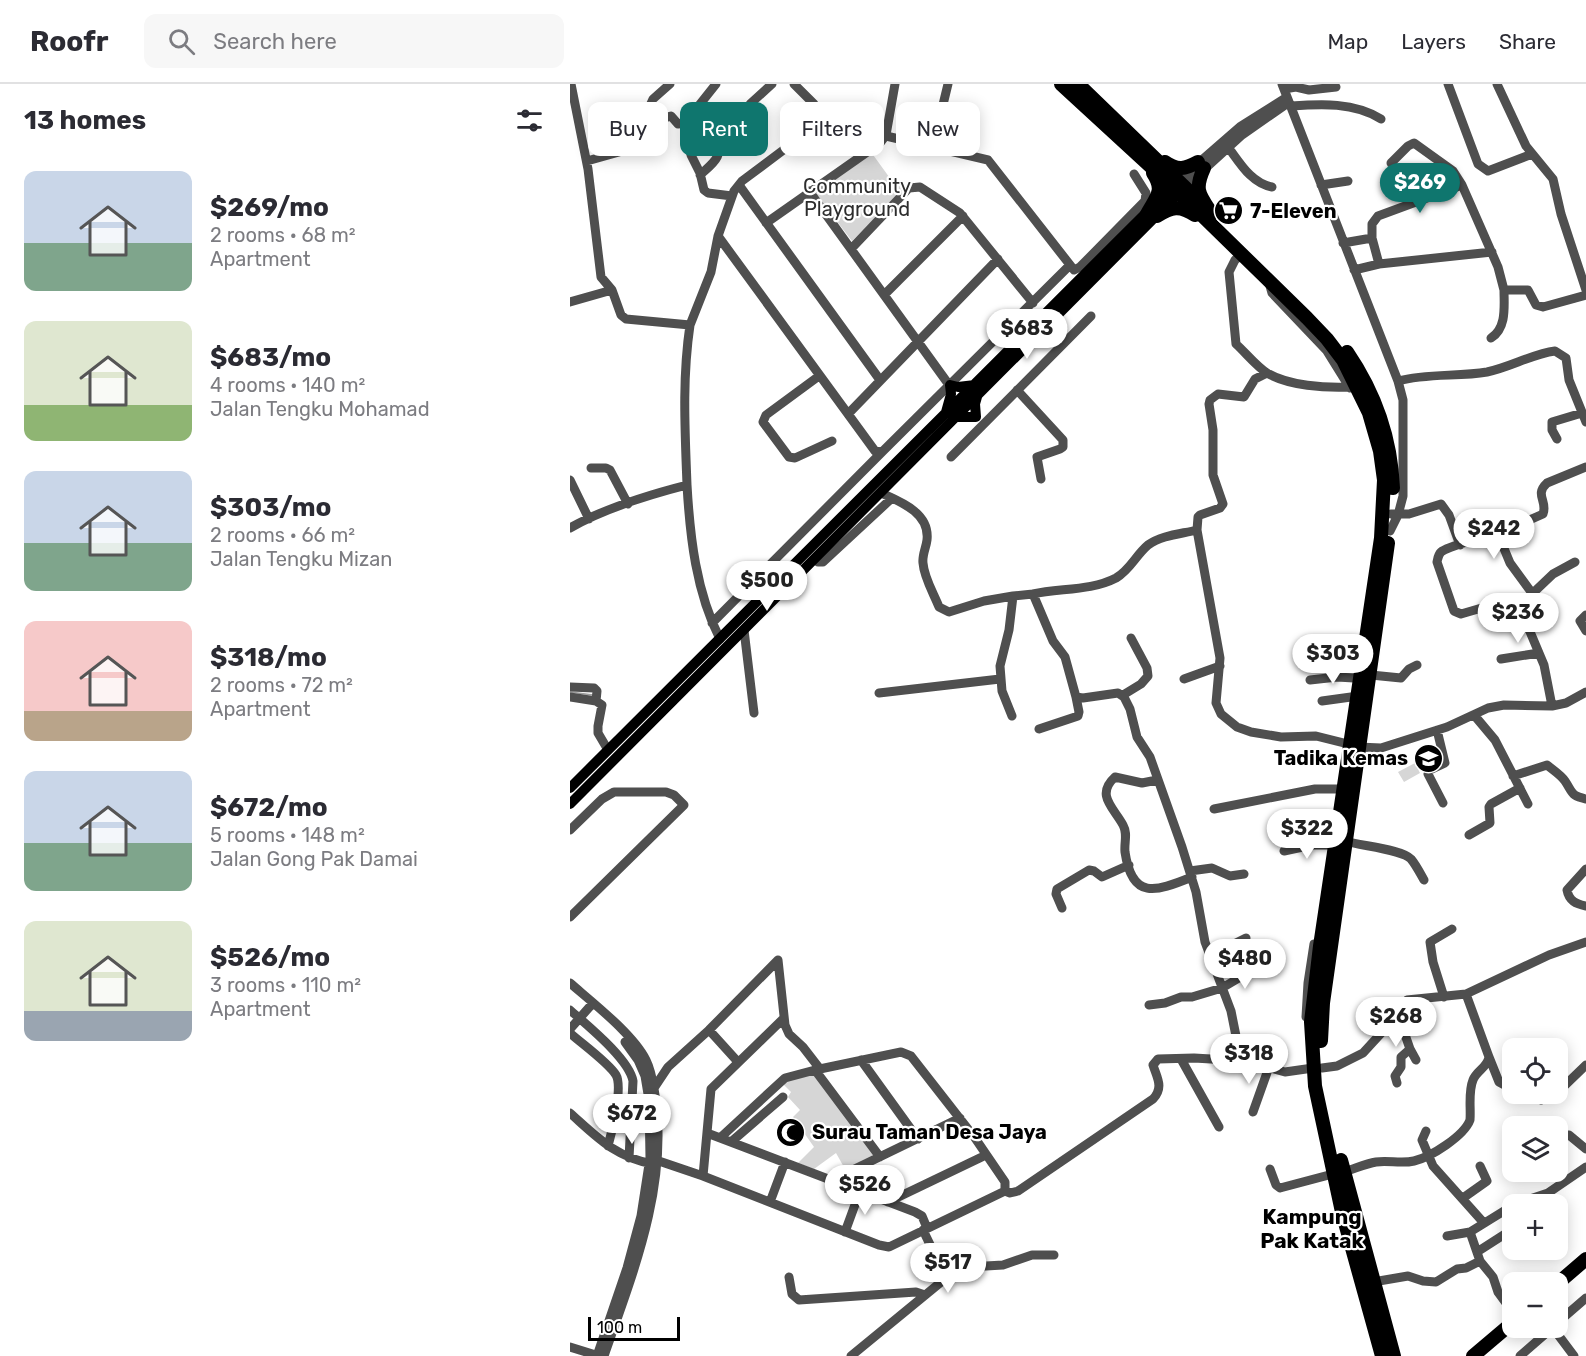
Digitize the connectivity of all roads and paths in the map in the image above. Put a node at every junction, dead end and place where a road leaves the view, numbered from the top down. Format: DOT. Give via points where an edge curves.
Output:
graph roads {
  1 [pos="572,84"];
  2 [pos="670,84"];
  3 [pos="716,84"];
  4 [pos="772,84"];
  5 [pos="895,84"];
  6 [pos="948,84"];
  7 [pos="1061,84"];
  8 [pos="1078,84"];
  9 [pos="1448,84"];
  10 [pos="1497,84"];
  11 [pos="797,85"];
  12 [pos="1336,87"];
  13 [pos="1286,94"];
  14 [pos="702,102"];
  15 [pos="752,102"];
  16 [pos="812,102"];
  17 [pos="944,102"];
  18 [pos="1273,109"];
  19 [pos="1295,117"];
  20 [pos="1381,119"];
  21 [pos="680,124"];
  22 [pos="886,135"];
  23 [pos="896,138"];
  24 [pos="1228,147"];
  25 [pos="1145,154"];
  26 [pos="1532,154"];
  27 [pos="604,156"];
  28 [pos="691,156"];
  29 [pos="717,156"];
  30 [pos="971,156"];
  31 [pos="586,161"];
  32 [pos="1391,163"];
  33 [pos="1201,165"];
  34 [pos="1134,174"];
  35 [pos="700,175"];
  36 [pos="1348,181"];
  37 [pos="739,185"];
  38 [pos="1321,185"];
  39 [pos="1462,185"];
  40 [pos="1179,187"];
  41 [pos="1272,187"];
  42 [pos="809,191"];
  43 [pos="732,196"];
  44 [pos="1152,215"];
  45 [pos="963,216"];
  46 [pos="1209,218"];
  47 [pos="766,223"];
  48 [pos="718,236"];
  49 [pos="1372,238"];
  50 [pos="1343,243"];
  51 [pos="851,249"];
  52 [pos="1492,252"];
  53 [pos="1241,255"];
  54 [pos="998,259"];
  55 [pos="1379,264"];
  56 [pos="1069,266"];
  57 [pos="1583,266"];
  58 [pos="1354,270"];
  59 [pos="1270,283"];
  60 [pos="612,290"];
  61 [pos="1504,290"];
  62 [pos="1586,290"];
  63 [pos="884,294"];
  64 [pos="1586,295"];
  65 [pos="570,302"];
  66 [pos="1033,303"];
  67 [pos="1091,316"];
  68 [pos="690,325"];
  69 [pos="1491,338"];
  70 [pos="918,342"];
  71 [pos="1267,373"];
  72 [pos="819,376"];
  73 [pos="880,380"];
  74 [pos="1398,381"];
  75 [pos="975,385"];
  76 [pos="950,386"];
  77 [pos="1350,387"];
  78 [pos="1017,390"];
  79 [pos="978,397"];
  80 [pos="964,404"];
  81 [pos="848,414"];
  82 [pos="944,416"];
  83 [pos="958,417"];
  84 [pos="1584,417"];
  85 [pos="979,420"];
  86 [pos="1557,439"];
  87 [pos="832,441"];
  88 [pos="882,452"];
  89 [pos="951,457"];
  90 [pos="1586,467"];
  91 [pos="591,468"];
  92 [pos="1041,479"];
  93 [pos="570,480"];
  94 [pos="687,485"];
  95 [pos="881,493"];
  96 [pos="892,498"];
  97 [pos="628,504"];
  98 [pos="1395,514"];
  99 [pos="589,519"];
  100 [pos="570,528"];
  101 [pos="1197,530"];
  102 [pos="1498,534"];
  103 [pos="1460,545"];
  104 [pos="815,559"];
  105 [pos="1575,562"];
  106 [pos="1533,593"];
  107 [pos="1033,594"];
  108 [pos="1013,596"];
  109 [pos="1586,615"];
  110 [pos="712,623"];
  111 [pos="1493,623"];
  112 [pos="744,630"];
  113 [pos="1586,631"];
  114 [pos="1131,638"];
  115 [pos="720,639"];
  116 [pos="1539,653"];
  117 [pos="1501,659"];
  118 [pos="1417,664"];
  119 [pos="1220,666"];
  120 [pos="1371,675"];
  121 [pos="1354,678"];
  122 [pos="1184,679"];
  123 [pos="1324,679"];
  124 [pos="1000,680"];
  125 [pos="1310,680"];
  126 [pos="570,687"];
  127 [pos="1586,692"];
  128 [pos="879,693"];
  129 [pos="1123,695"];
  130 [pos="570,697"];
  131 [pos="596,697"];
  132 [pos="1076,697"];
  133 [pos="1351,697"];
  134 [pos="1552,706"];
  135 [pos="754,713"];
  136 [pos="1474,715"];
  137 [pos="1012,716"];
  138 [pos="1039,729"];
  139 [pos="1437,730"];
  140 [pos="1344,743"];
  141 [pos="1358,747"];
  142 [pos="608,750"];
  143 [pos="1512,776"];
  144 [pos="1157,780"];
  145 [pos="570,788"];
  146 [pos="1520,788"];
  147 [pos="1338,789"];
  148 [pos="1586,799"];
  149 [pos="1443,803"];
  150 [pos="570,804"];
  151 [pos="1528,804"];
  152 [pos="1214,809"];
  153 [pos="570,830"];
  154 [pos="1470,835"];
  155 [pos="1345,841"];
  156 [pos="1329,845"];
  157 [pos="1284,851"];
  158 [pos="1129,865"];
  159 [pos="1586,869"];
  160 [pos="1244,873"];
  161 [pos="1191,874"];
  162 [pos="1424,880"];
  163 [pos="1586,906"];
  164 [pos="1062,908"];
  165 [pos="570,918"];
  166 [pos="1452,929"];
  167 [pos="1246,938"];
  168 [pos="1586,942"];
  169 [pos="1210,956"];
  170 [pos="1262,968"];
  171 [pos="570,983"];
  172 [pos="570,988"];
  173 [pos="1222,988"];
  174 [pos="1466,994"];
  175 [pos="1444,997"];
  176 [pos="592,1005"];
  177 [pos="1149,1005"];
  178 [pos="570,1010"];
  179 [pos="580,1018"];
  180 [pos="783,1019"];
  181 [pos="1401,1023"];
  182 [pos="709,1030"];
  183 [pos="570,1031"];
  184 [pos="1410,1049"];
  185 [pos="1489,1056"];
  186 [pos="1181,1059"];
  187 [pos="646,1060"];
  188 [pos="861,1060"];
  189 [pos="1416,1060"];
  190 [pos="1233,1061"];
  191 [pos="738,1062"];
  192 [pos="1586,1065"];
  193 [pos="668,1067"];
  194 [pos="1269,1067"];
  195 [pos="1314,1068"];
  196 [pos="818,1069"];
  197 [pos="648,1075"];
  198 [pos="1568,1082"];
  199 [pos="1397,1083"];
  200 [pos="1502,1084"];
  201 [pos="654,1088"];
  202 [pos="783,1097"];
  203 [pos="1253,1112"];
  204 [pos="570,1113"];
  205 [pos="960,1118"];
  206 [pos="1219,1127"];
  207 [pos="1426,1131"];
  208 [pos="707,1133"];
  209 [pos="1568,1135"];
  210 [pos="720,1138"];
  211 [pos="918,1139"];
  212 [pos="731,1142"];
  213 [pos="608,1146"];
  214 [pos="1586,1149"];
  215 [pos="986,1155"];
  216 [pos="1429,1155"];
  217 [pos="880,1157"];
  218 [pos="629,1158"];
  219 [pos="653,1162"];
  220 [pos="785,1162"];
  221 [pos="1480,1166"];
  222 [pos="1586,1167"];
  223 [pos="1270,1169"];
  224 [pos="1343,1172"];
  225 [pos="1329,1175"];
  226 [pos="703,1176"];
  227 [pos="832,1180"];
  228 [pos="860,1191"];
  229 [pos="1005,1191"];
  230 [pos="1545,1194"];
  231 [pos="1462,1198"];
  232 [pos="770,1202"];
  233 [pos="888,1202"];
  234 [pos="1502,1212"];
  235 [pos="1483,1222"];
  236 [pos="925,1229"];
  237 [pos="845,1232"];
  238 [pos="1470,1232"];
  239 [pos="1448,1236"];
  240 [pos="1502,1237"];
  241 [pos="1054,1255"];
  242 [pos="1478,1257"];
  243 [pos="1586,1259"];
  244 [pos="1586,1271"];
  245 [pos="1568,1275"];
  246 [pos="789,1277"];
  247 [pos="946,1278"];
  248 [pos="1373,1282"];
  249 [pos="1568,1287"];
  250 [pos="925,1295"];
  251 [pos="1502,1297"];
  252 [pos="1586,1298"];
  253 [pos="1568,1314"];
  254 [pos="1502,1331"];
  255 [pos="1508,1338"];
  256 [pos="1541,1338"];
  257 [pos="1560,1338"];
  258 [pos="570,1347"];
  259 [pos="593,1355"];
  260 [pos="604,1356"];
  261 [pos="851,1356"];
  262 [pos="1376,1356"];
  263 [pos="1382,1356"];
  264 [pos="1394,1356"];
  265 [pos="1473,1356"];
  266 [pos="1486,1356"];
  267 [pos="1520,1356"];
  268 [pos="1574,1356"];
  1 -- 31 [label="street"];
  2 -- 21 [label="street" via="653,99 648,110 657,119 671,116"];
  3 -- 14 [label="street"];
  4 -- 15 [label="street"];
  5 -- 22 [label="street"];
  6 -- 17 [label="street"];
  7 -- 25 [label="highway"];
  8 -- 25 [label="highway"];
  9 -- 26 [label="street" via="1478,164 1488,171 1494,170"];
  10 -- 26 [label="street"];
  11 -- 16 [label="street"];
  12 -- 13 [label="street" via="1296,87"];
  13 -- 18 [label="street"];
  13 -- 18 [label="street"];
  13 -- 19 [label="street"];
  13 -- 20 [label="street" via="1370,112"];
  18 -- 19 [label="street"];
  18 -- 24 [label="street"];
  18 -- 33 [label="street" via="1241,126"];
  19 -- 38 [label="street"];
  22 -- 23 [label="street"];
  22 -- 37 [label="street" via="831,123 817,125"];
  22 -- 42 [label="street" via="877,146"];
  24 -- 33 [label="street"];
  24 -- 41 [label="street" via="1248,173 1262,185"];
  25 -- 33 [label="highway" via="1173,168"];
  25 -- 40 [label="highway"];
  25 -- 44 [label="highway" via="1160,186"];
  26 -- 57 [label="street" via="1553,179 1561,214"];
  27 -- 31 [label="street"];
  28 -- 35 [label="street"];
  29 -- 35 [label="street"];
  30 -- 56 [label="street" via="988,160"];
  31 -- 60 [label="street" via="601,277"];
  32 -- 39 [label="street" via="1414,143 1453,171"];
  33 -- 40 [label="street"];
  33 -- 46 [label="highway" via="1197,188"];
  34 -- 56 [label="street" via="1146,193 1142,204 1080,267 1074,270"];
  35 -- 43 [label="street" via="706,192"];
  36 -- 38 [label="street"];
  37 -- 43 [label="street"];
  37 -- 47 [label="street"];
  38 -- 50 [label="street"];
  39 -- 49 [label="street" via="1378,216 1372,224"];
  39 -- 52 [label="street"];
  40 -- 44 [label="main road"];
  40 -- 46 [label="highway"];
  42 -- 47 [label="street"];
  42 -- 51 [label="street"];
  43 -- 48 [label="street"];
  44 -- 46 [label="highway" via="1178,207"];
  44 -- 75 [label="main road"];
  44 -- 79 [label="main road"];
  45 -- 51 [label="street" via="920,187 911,187"];
  45 -- 54 [label="street"];
  45 -- 63 [label="street"];
  46 -- 53 [label="highway"];
  46 -- 98 [label="highway" via="1316,313 1360,371 1374,398 1389,447"];
  47 -- 73 [label="street"];
  48 -- 68 [label="street" via="711,272"];
  48 -- 72 [label="street"];
  49 -- 50 [label="street"];
  49 -- 55 [label="street"];
  50 -- 58 [label="street"];
  51 -- 63 [label="street"];
  52 -- 55 [label="street"];
  52 -- 61 [label="street"];
  53 -- 59 [label="highway"];
  53 -- 71 [label="street" via="1229,272 1235,341"];
  54 -- 66 [label="street"];
  54 -- 70 [label="street"];
  55 -- 58 [label="street"];
  56 -- 66 [label="street"];
  57 -- 62 [label="street"];
  58 -- 74 [label="street"];
  59 -- 77 [label="street" via="1272,293 1327,351"];
  59 -- 195 [label="highway" via="1343,360 1369,413 1384,480 1381,538 1320,946 1311,1022"];
  60 -- 65 [label="street"];
  60 -- 68 [label="street" via="626,319"];
  61 -- 64 [label="street" via="1528,290 1536,304 1543,307"];
  61 -- 69 [label="street" via="1503,318"];
  63 -- 70 [label="street"];
  66 -- 76 [label="street"];
  67 -- 78 [label="street"];
  68 -- 94 [label="street" via="683,408"];
  70 -- 73 [label="street"];
  70 -- 76 [label="street"];
  71 -- 77 [label="street" via="1298,384"];
  71 -- 101 [label="street" via="1255,379 1244,397 1218,394 1210,400 1213,475 1223,504 1198,517"];
  72 -- 81 [label="street"];
  72 -- 87 [label="street" via="766,414 763,422 789,457 795,458"];
  73 -- 81 [label="street"];
  74 -- 84 [label="street" via="1487,372 1556,351 1566,358 1569,380"];
  74 -- 98 [label="street" via="1402,400 1403,496"];
  75 -- 76 [label="main road"];
  75 -- 80 [label="main road"];
  76 -- 80 [label="street"];
  76 -- 82 [label="main road"];
  76 -- 88 [label="street"];
  77 -- 121 [label="street" via="1372,444 1378,499"];
  78 -- 85 [label="street"];
  78 -- 92 [label="street" via="1063,440 1060,449 1037,457"];
  79 -- 80 [label="main road"];
  79 -- 85 [label="main road" via="975,404"];
  80 -- 82 [label="main road"];
  80 -- 83 [label="main road"];
  80 -- 85 [label="street"];
  81 -- 88 [label="street" via="875,451"];
  82 -- 115 [label="main road"];
  83 -- 85 [label="main road"];
  83 -- 95 [label="main road"];
  84 -- 86 [label="street" via="1551,422"];
  85 -- 89 [label="street"];
  88 -- 110 [label="street"];
  90 -- 102 [label="street" via="1542,487 1543,514"];
  91 -- 97 [label="street" via="610,470"];
  93 -- 99 [label="street"];
  94 -- 97 [label="street"];
  94 -- 110 [label="street" via="691,543"];
  95 -- 96 [label="street"];
  95 -- 104 [label="main road"];
  96 -- 104 [label="street" via="823,562"];
  96 -- 108 [label="street" via="909,507 925,526 923,567 939,607 949,612"];
  97 -- 99 [label="street"];
  98 -- 103 [label="street" via="1441,504"];
  98 -- 120 [label="highway"];
  99 -- 100 [label="street"];
  101 -- 107 [label="street" via="1158,539 1146,546 1115,579 1088,587"];
  101 -- 119 [label="street"];
  102 -- 103 [label="street"];
  102 -- 106 [label="street" via="1510,563"];
  103 -- 111 [label="street" via="1441,552 1437,562 1454,611 1461,614 1485,607"];
  104 -- 112 [label="main road"];
  105 -- 106 [label="street" via="1553,574"];
  106 -- 116 [label="street" via="1538,604 1523,615"];
  107 -- 108 [label="street"];
  107 -- 132 [label="street" via="1053,641 1065,657"];
  108 -- 124 [label="street"];
  109 -- 113 [label="street" via="1580,621"];
  110 -- 115 [label="street"];
  112 -- 135 [label="street"];
  112 -- 150 [label="main road"];
  114 -- 129 [label="street" via="1148,676"];
  115 -- 142 [label="main road"];
  116 -- 117 [label="street"];
  116 -- 134 [label="street"];
  118 -- 120 [label="street" via="1401,678"];
  119 -- 122 [label="street"];
  119 -- 140 [label="street" via="1216,703 1221,714 1237,726 1281,737 1316,736"];
  120 -- 141 [label="highway"];
  121 -- 123 [label="street"];
  121 -- 133 [label="street"];
  123 -- 125 [label="street"];
  123 -- 133 [label="street" via="1325,700"];
  124 -- 128 [label="street"];
  124 -- 137 [label="street"];
  126 -- 131 [label="street" via="594,688"];
  127 -- 134 [label="street"];
  129 -- 132 [label="street"];
  129 -- 144 [label="street"];
  130 -- 131 [label="street"];
  131 -- 142 [label="street" via="603,709 598,733"];
  132 -- 138 [label="street" via="1078,716"];
  133 -- 140 [label="street"];
  134 -- 136 [label="street" via="1504,705"];
  136 -- 139 [label="street"];
  136 -- 143 [label="street" via="1495,740"];
  139 -- 141 [label="street" via="1382,748"];
  139 -- 149 [label="street" via="1445,763 1428,774"];
  140 -- 147 [label="street"];
  141 -- 155 [label="highway"];
  142 -- 145 [label="main road"];
  143 -- 146 [label="street"];
  143 -- 148 [label="street" via="1547,765 1565,780 1576,797"];
  144 -- 158 [label="street" via="1142,783 1115,777 1106,791 1106,798 1126,832"];
  144 -- 161 [label="street"];
  146 -- 151 [label="street"];
  146 -- 154 [label="street" via="1491,804 1490,823"];
  147 -- 152 [label="street" via="1315,789"];
  147 -- 156 [label="street"];
  153 -- 165 [label="street" via="614,792 666,792 684,805"];
  155 -- 162 [label="street" via="1408,856"];
  155 -- 195 [label="highway"];
  156 -- 157 [label="street"];
  156 -- 195 [label="street" via="1308,983 1305,1036"];
  158 -- 161 [label="street" via="1142,888 1159,889"];
  158 -- 164 [label="street" via="1101,877 1091,869 1056,889"];
  159 -- 163 [label="street" via="1567,891 1573,902"];
  160 -- 161 [label="street" via="1230,876 1212,868"];
  161 -- 169 [label="street"];
  166 -- 175 [label="street" via="1431,942"];
  167 -- 169 [label="street"];
  168 -- 174 [label="street"];
  169 -- 173 [label="street"];
  170 -- 173 [label="street"];
  171 -- 176 [label="street"];
  172 -- 176 [label="street"];
  173 -- 177 [label="street"];
  173 -- 190 [label="street" via="1235,1032"];
  174 -- 175 [label="street"];
  174 -- 185 [label="street"];
  175 -- 181 [label="street" via="1407,1000"];
  176 -- 179 [label="street"];
  176 -- 187 [label="street" via="621,1030"];
  176 -- 197 [label="street" via="624,1040"];
  178 -- 179 [label="street"];
  179 -- 183 [label="street"];
  179 -- 218 [label="street" via="632,1073"];
  180 -- 182 [label="street" via="778,960"];
  180 -- 191 [label="street"];
  180 -- 196 [label="street" via="789,1034"];
  181 -- 184 [label="street"];
  181 -- 195 [label="street" via="1385,1029 1363,1053 1337,1066"];
  182 -- 191 [label="street"];
  182 -- 193 [label="street"];
  183 -- 213 [label="street" via="618,1079"];
  184 -- 189 [label="street"];
  184 -- 199 [label="street" via="1401,1057 1395,1076"];
  185 -- 200 [label="street"];
  185 -- 216 [label="street" via="1472,1083 1468,1125"];
  186 -- 190 [label="street"];
  186 -- 206 [label="street"];
  186 -- 229 [label="street" via="1154,1062 1160,1082 1153,1099 1018,1191"];
  187 -- 193 [label="street"];
  187 -- 197 [label="street"];
  188 -- 196 [label="street"];
  188 -- 205 [label="street" via="908,1054"];
  188 -- 211 [label="street"];
  190 -- 194 [label="street"];
  191 -- 208 [label="street" via="711,1089"];
  192 -- 198 [label="street"];
  193 -- 197 [label="street"];
  193 -- 201 [label="street"];
  194 -- 195 [label="street" via="1285,1072"];
  194 -- 203 [label="street"];
  195 -- 224 [label="highway"];
  195 -- 225 [label="street"];
  195 -- 263 [label="highway" via="1342,1212"];
  196 -- 210 [label="street" via="778,1083"];
  196 -- 217 [label="street"];
  197 -- 201 [label="street"];
  197 -- 219 [label="street"];
  201 -- 219 [label="street" via="657,1109"];
  202 -- 212 [label="street"];
  204 -- 213 [label="street"];
  205 -- 211 [label="street"];
  205 -- 215 [label="street"];
  207 -- 216 [label="street" via="1422,1140"];
  208 -- 210 [label="street"];
  208 -- 226 [label="street"];
  209 -- 214 [label="street"];
  210 -- 212 [label="street"];
  211 -- 217 [label="street"];
  212 -- 220 [label="street"];
  213 -- 218 [label="street"];
  215 -- 229 [label="street" via="1005,1182"];
  215 -- 233 [label="street"];
  216 -- 224 [label="street" via="1410,1162 1374,1162"];
  216 -- 231 [label="street" via="1438,1172"];
  217 -- 227 [label="street"];
  218 -- 219 [label="street"];
  219 -- 226 [label="street"];
  219 -- 259 [label="street" via="627,1268"];
  219 -- 260 [label="street" via="646,1228"];
  220 -- 227 [label="street"];
  220 -- 232 [label="street"];
  221 -- 231 [label="street" via="1487,1181"];
  222 -- 230 [label="street"];
  223 -- 225 [label="street" via="1280,1188"];
  224 -- 248 [label="highway"];
  225 -- 262 [label="street"];
  226 -- 232 [label="street"];
  227 -- 228 [label="street"];
  228 -- 233 [label="street"];
  228 -- 237 [label="street"];
  229 -- 236 [label="street"];
  231 -- 235 [label="street"];
  232 -- 237 [label="street"];
  233 -- 236 [label="street" via="922,1216"];
  234 -- 235 [label="street"];
  235 -- 238 [label="street"];
  236 -- 237 [label="street" via="889,1247"];
  236 -- 247 [label="street"];
  238 -- 239 [label="street"];
  238 -- 242 [label="street"];
  240 -- 242 [label="street"];
  241 -- 247 [label="street" via="1032,1255 1004,1265 969,1267"];
  242 -- 248 [label="street" via="1466,1268 1436,1282 1408,1275"];
  242 -- 251 [label="street"];
  243 -- 245 [label="highway"];
  244 -- 249 [label="highway"];
  246 -- 250 [label="street" via="792,1294 799,1300 916,1292"];
  247 -- 250 [label="street"];
  248 -- 264 [label="highway"];
  250 -- 261 [label="street"];
  252 -- 253 [label="street"];
  254 -- 265 [label="highway"];
  255 -- 266 [label="highway"];
  256 -- 267 [label="street"];
  257 -- 268 [label="street"];
  258 -- 259 [label="street"];
}
